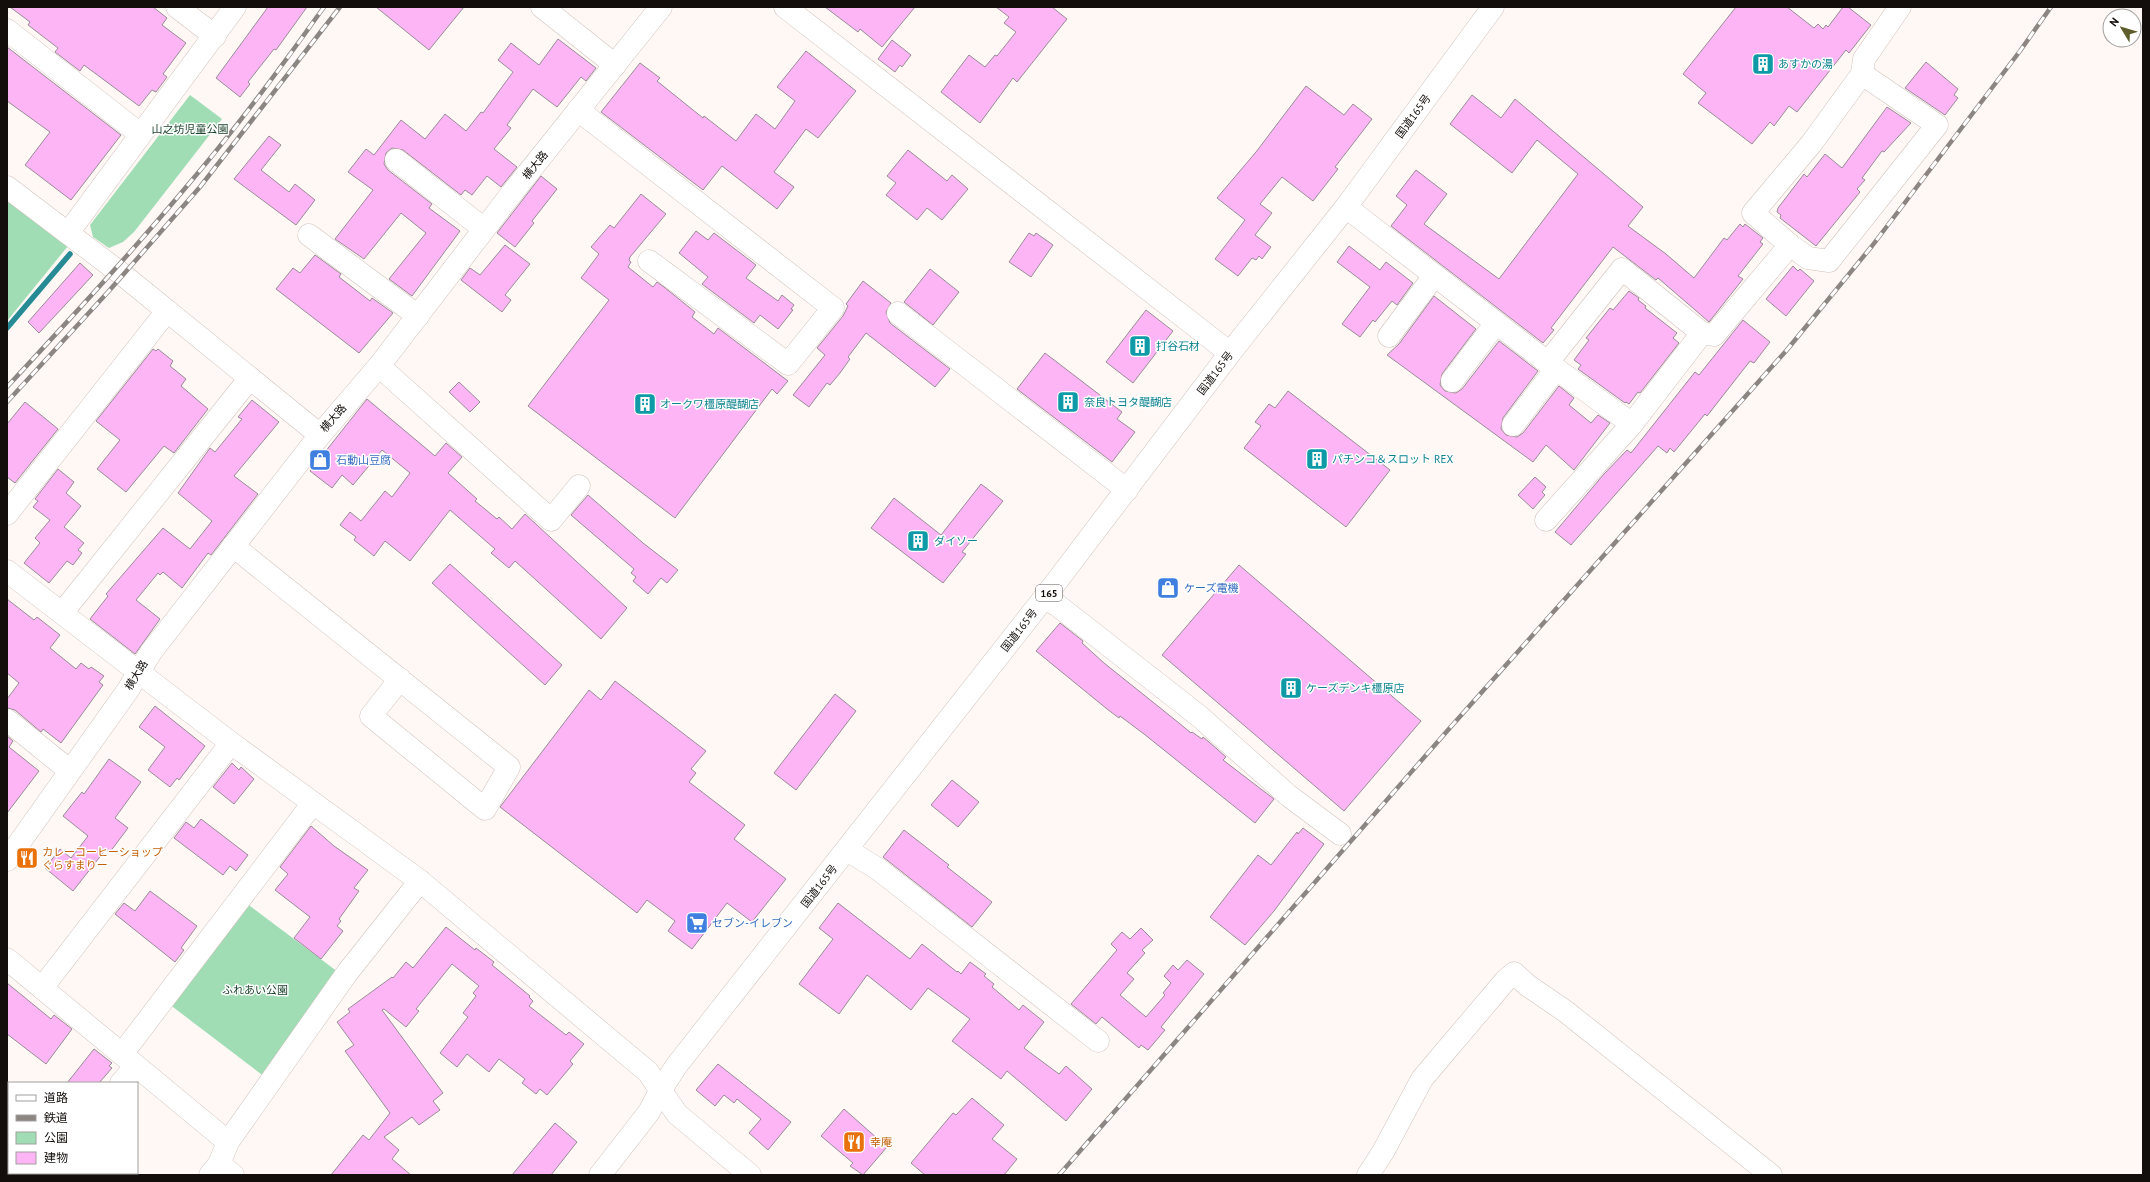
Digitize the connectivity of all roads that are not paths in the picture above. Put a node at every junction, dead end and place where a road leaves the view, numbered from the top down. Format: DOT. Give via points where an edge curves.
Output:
graph roads {
  1 [pos="178,7"];
  2 [pos="235,7"];
  3 [pos="542,7"];
  4 [pos="661,7"];
  5 [pos="785,7"];
  6 [pos="1494,7"];
  7 [pos="1900,7"];
  8 [pos="7,30"];
  9 [pos="215,36"];
  10 [pos="615,65"];
  11 [pos="1862,74"];
  12 [pos="578,110"];
  13 [pos="140,134"];
  14 [pos="396,160"];
  15 [pos="7,187"];
  16 [pos="1346,207"];
  17 [pos="484,229"];
  18 [pos="68,233"];
  19 [pos="309,235"];
  20 [pos="1790,245"];
  21 [pos="649,261"];
  22 [pos="1434,276"];
  23 [pos="167,311"];
  24 [pos="898,313"];
  25 [pos="418,316"];
  26 [pos="1496,323"];
  27 [pos="1702,333"];
  28 [pos="1389,336"];
  29 [pos="1230,352"];
  30 [pos="1552,365"];
  31 [pos="379,366"];
  32 [pos="250,378"];
  33 [pos="1452,381"];
  34 [pos="1632,424"];
  35 [pos="1513,425"];
  36 [pos="320,434"];
  37 [pos="579,486"];
  38 [pos="1126,490"];
  39 [pos="7,514"];
  40 [pos="1546,520"];
  41 [pos="233,546"];
  42 [pos="7,571"];
  43 [pos="1044,598"];
  44 [pos="62,613"];
  45 [pos="138,672"];
  46 [pos="400,679"];
  47 [pos="7,720"];
  48 [pos="231,743"];
  49 [pos="70,770"];
  50 [pos="313,803"];
  51 [pos="1340,834"];
  52 [pos="847,850"];
  53 [pos="7,860"];
  54 [pos="420,881"];
  55 [pos="7,959"];
  56 [pos="42,988"];
  57 [pos="1098,1041"];
  58 [pos="129,1060"];
  59 [pos="121,1082"];
  60 [pos="660,1091"];
  61 [pos="228,1142"];
  62 [pos="221,1171"];
  63 [pos="1764,1173"];
  64 [pos="600,1175"];
  65 [pos="750,1175"];
  66 [pos="1368,1175"];
  1 -- 9 [label="main road"];
  2 -- 9 [label="main road"];
  3 -- 10 [label="main road"];
  4 -- 10 [label="main road, 横大路"];
  5 -- 29 [label="main road"];
  6 -- 16 [label="main road, 国道165号 / 165"];
  7 -- 11 [label="main road" via="1864,60"];
  8 -- 13 [label="main road"];
  9 -- 13 [label="main road"];
  10 -- 12 [label="main road, 横大路"];
  11 -- 20 [label="main road" via="1812,144 1753,213"];
  11 -- 20 [label="main road" via="1937,125 1829,261 1808,258"];
  12 -- 17 [label="main road, 横大路"];
  12 -- 21 [label="main road" via="833,308 788,364"];
  13 -- 18 [label="main road"];
  14 -- 17 [label="main road"];
  15 -- 18 [label="main road"];
  16 -- 22 [label="main road"];
  16 -- 29 [label="main road, 国道165号 / 165"];
  17 -- 25 [label="main road, 横大路"];
  18 -- 23 [label="main road"];
  19 -- 25 [label="main road"];
  20 -- 27 [label="main road" via="1714,335"];
  22 -- 26 [label="main road"];
  22 -- 28 [label="main road"];
  23 -- 32 [label="main road"];
  23 -- 39 [label="main road"];
  24 -- 38 [label="main road"];
  25 -- 31 [label="main road, 横大路"];
  26 -- 30 [label="main road"];
  26 -- 33 [label="main road"];
  27 -- 30 [label="main road" via="1622,269"];
  27 -- 34 [label="main road"];
  29 -- 38 [label="main road, 国道165号 / 165"];
  30 -- 34 [label="main road"];
  30 -- 35 [label="main road"];
  31 -- 36 [label="main road, 横大路"];
  31 -- 37 [label="main road" via="551,520"];
  32 -- 36 [label="main road"];
  32 -- 44 [label="main road"];
  34 -- 40 [label="main road"];
  36 -- 41 [label="main road, 横大路"];
  38 -- 43 [label="main road, 国道165号 / 165"];
  41 -- 45 [label="main road, 横大路"];
  41 -- 46 [label="main road"];
  42 -- 44 [label="main road"];
  43 -- 51 [label="main road" via="1057,605 1199,716 1289,796"];
  43 -- 52 [label="main road, 国道165号 / 165"];
  44 -- 45 [label="main road"];
  45 -- 48 [label="main road"];
  45 -- 49 [label="main road, 横大路" via="128,690"];
  46 -- 46 [label="main road" via="509,766 485,809 371,716"];
  47 -- 49 [label="main road"];
  48 -- 50 [label="main road"];
  48 -- 56 [label="main road"];
  49 -- 53 [label="main road, 横大路"];
  50 -- 54 [label="main road"];
  50 -- 58 [label="main road"];
  52 -- 57 [label="main road" via="878,869"];
  52 -- 60 [label="main road, 国道165号 / 165"];
  54 -- 60 [label="main road" via="648,1072"];
  54 -- 61 [label="main road" via="347,973"];
  55 -- 56 [label="main road"];
  56 -- 58 [label="main road"];
  58 -- 59 [label="main road"];
  58 -- 61 [label="main road"];
  60 -- 64 [label="main road, 国道165号 / 165" via="649,1112"];
  60 -- 65 [label="main road" via="677,1114"];
  61 -- 62 [label="main road"];
  63 -- 66 [label="main road" via="1514,973 1422,1079"];
}
